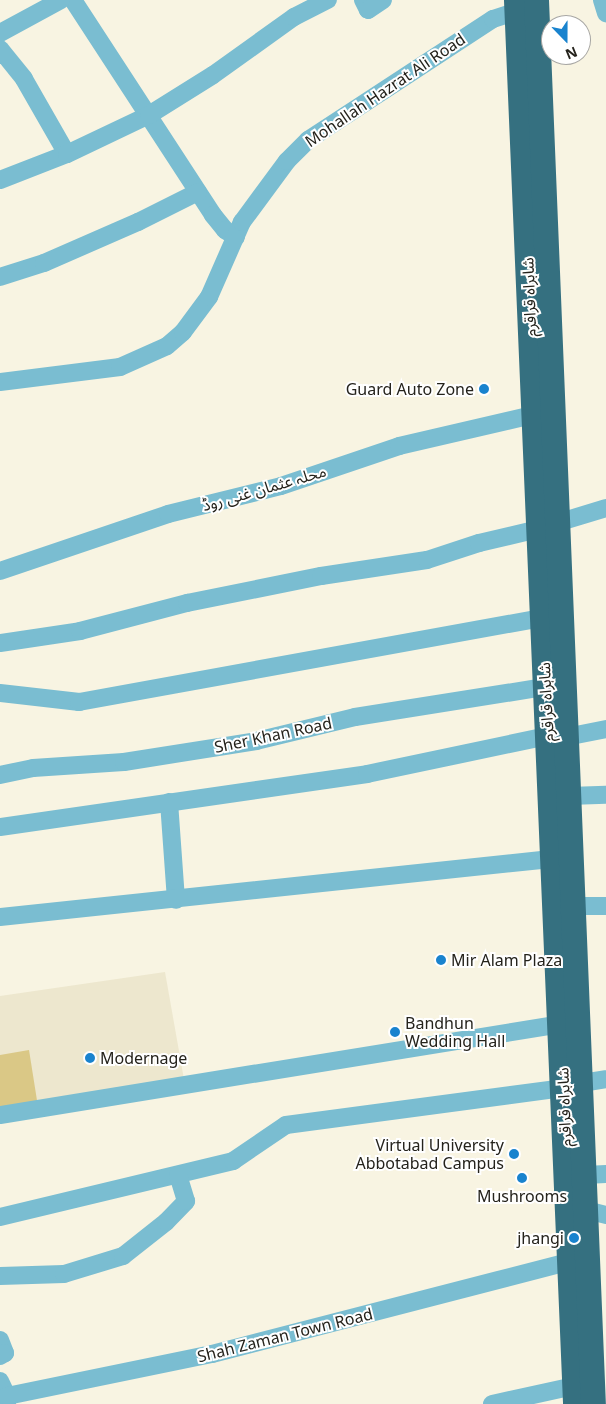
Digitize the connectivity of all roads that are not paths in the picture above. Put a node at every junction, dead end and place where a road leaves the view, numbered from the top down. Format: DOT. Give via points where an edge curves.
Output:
graph roads {
  1 [pos="61,0"];
  2 [pos="73,0"];
  3 [pos="328,0"];
  4 [pos="363,0"];
  5 [pos="383,0"];
  6 [pos="602,0"];
  7 [pos="530,3"];
  8 [pos="606,13"];
  9 [pos="0,34"];
  10 [pos="0,49"];
  11 [pos="150,114"];
  12 [pos="67,154"];
  13 [pos="0,180"];
  14 [pos="198,192"];
  15 [pos="236,238"];
  16 [pos="0,278"];
  17 [pos="0,382"];
  18 [pos="532,416"];
  19 [pos="606,508"];
  20 [pos="548,526"];
  21 [pos="0,571"];
  22 [pos="542,618"];
  23 [pos="0,642"];
  24 [pos="545,687"];
  25 [pos="0,693"];
  26 [pos="606,729"];
  27 [pos="557,736"];
  28 [pos="0,775"];
  29 [pos="606,795"];
  30 [pos="569,796"];
  31 [pos="169,802"];
  32 [pos="0,828"];
  33 [pos="551,859"];
  34 [pos="176,900"];
  35 [pos="574,906"];
  36 [pos="606,906"];
  37 [pos="0,918"];
  38 [pos="561,1024"];
  39 [pos="572,1056"];
  40 [pos="606,1079"];
  41 [pos="572,1085"];
  42 [pos="0,1115"];
  43 [pos="178,1174"];
  44 [pos="595,1174"];
  45 [pos="596,1213"];
  46 [pos="0,1217"];
  47 [pos="569,1262"];
  48 [pos="0,1276"];
  49 [pos="0,1340"];
  50 [pos="0,1356"];
  51 [pos="5,1394"];
  52 [pos="574,1395"];
  53 [pos="492,1404"];
  54 [pos="593,1404"];
  1 -- 9 [label="street"];
  2 -- 11 [label="street"];
  3 -- 11 [label="street" via="294,17 213,75"];
  4 -- 5 [label="street" via="368,10"];
  6 -- 8 [label="street"];
  7 -- 15 [label="street, Mohallah Hazrat Ali Road" via="493,19 308,140 270,183 242,222"];
  7 -- 18 [label="highway, شاہراہ قراقرم"];
  7 -- 20 [label="highway, شاہراہ قراقرم"];
  10 -- 12 [label="street" via="24,79"];
  11 -- 12 [label="street"];
  11 -- 14 [label="street"];
  12 -- 13 [label="street"];
  14 -- 15 [label="street" via="225,230"];
  14 -- 16 [label="street" via="44,263"];
  15 -- 17 [label="street, Mohallah Hazrat Ali Road" via="209,297 183,332 167,346 120,367"];
  18 -- 20 [label="highway, شاہراہ قراقرم"];
  18 -- 21 [label="street, محلہ عثمان غنی روڈ" via="399,446 281,486 168,514"];
  19 -- 20 [label="street"];
  20 -- 22 [label="highway, شاہراہ قراقرم"];
  20 -- 23 [label="street" via="479,542 427,560 320,576 80,631"];
  20 -- 27 [label="highway, شاہراہ قراقرم"];
  22 -- 24 [label="highway, شاہراہ قراقرم"];
  22 -- 25 [label="street" via="79,702"];
  24 -- 27 [label="highway, شاہراہ قراقرم"];
  24 -- 28 [label="street, Sher Khan Road" via="355,717 256,741 124,762 33,768"];
  26 -- 27 [label="street"];
  27 -- 30 [label="highway, شاہراہ قراقرم"];
  27 -- 31 [label="street" via="366,774"];
  27 -- 33 [label="highway, شاہراہ قراقرم"];
  29 -- 30 [label="street"];
  30 -- 35 [label="highway, شاہراہ قراقرم"];
  31 -- 32 [label="street"];
  31 -- 34 [label="street"];
  33 -- 34 [label="street"];
  33 -- 38 [label="highway, شاہراہ قراقرم"];
  34 -- 37 [label="street"];
  35 -- 36 [label="street"];
  35 -- 39 [label="highway, شاہراہ قراقرم"];
  38 -- 39 [label="highway, شاہراہ قراقرم"];
  38 -- 42 [label="street"];
  39 -- 41 [label="highway, شاہراہ قراقرم"];
  40 -- 41 [label="street"];
  41 -- 43 [label="street" via="286,1125 233,1161"];
  41 -- 44 [label="highway, شاہراہ قراقرم"];
  41 -- 47 [label="highway, شاہراہ قراقرم"];
  43 -- 46 [label="street"];
  43 -- 48 [label="street" via="186,1201 166,1222 123,1256 64,1274"];
  44 -- 45 [label="highway, شاہراہ قراقرم"];
  45 -- 54 [label="highway, شاہراہ قراقرم"];
  47 -- 51 [label="street, Shah Zaman Town Road" via="212,1354"];
  47 -- 52 [label="highway, شاہراہ قراقرم"];
  49 -- 50 [label="street" via="5,1354"];
  52 -- 53 [label="street"];
}
